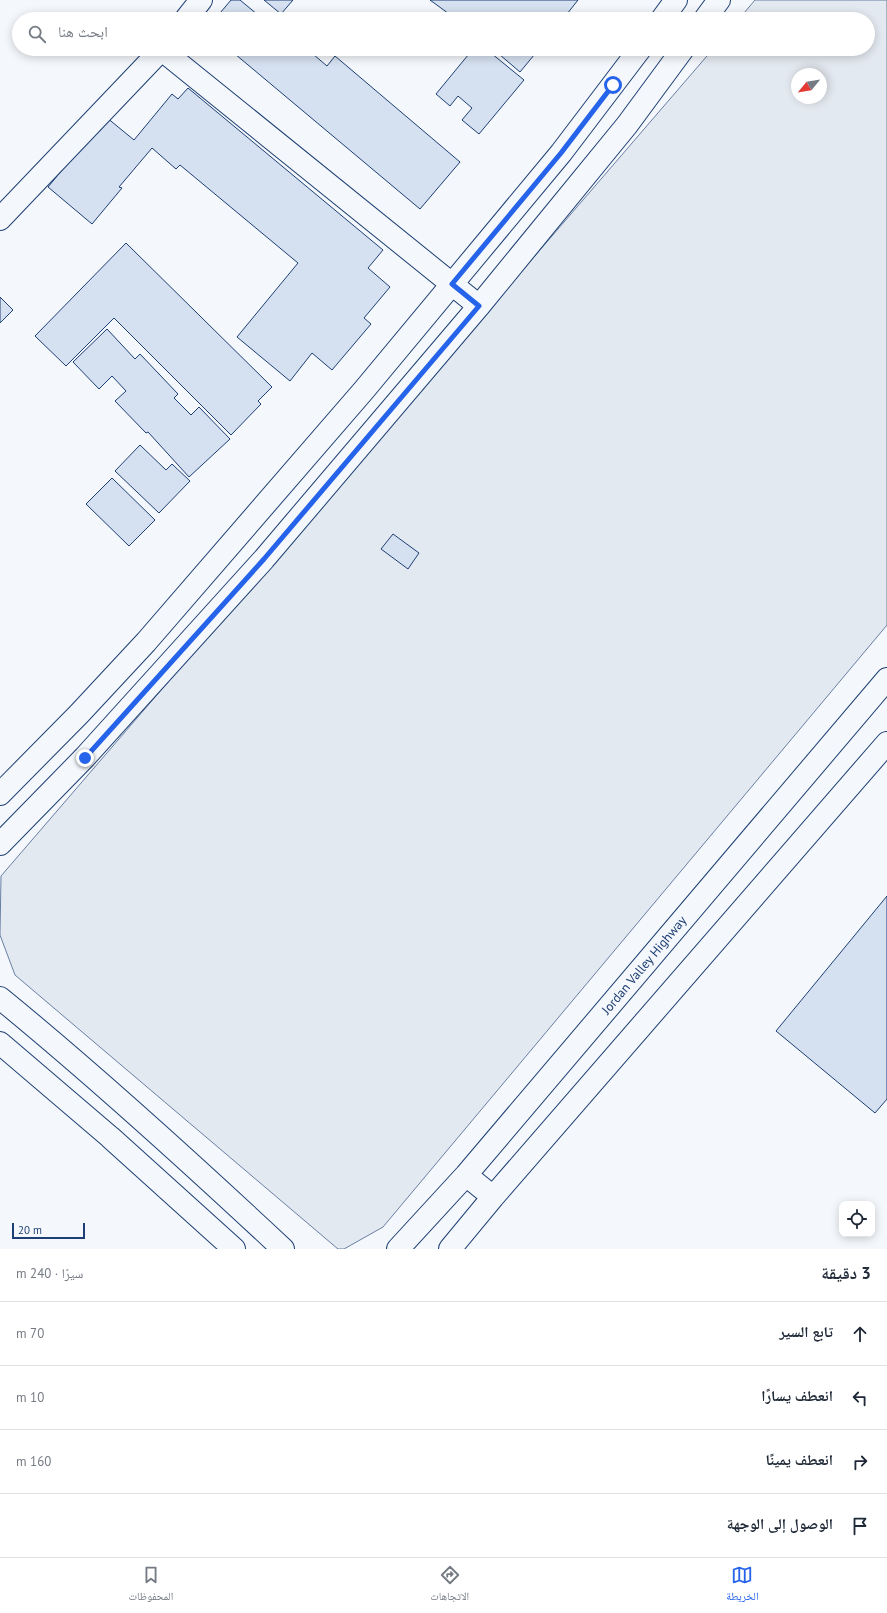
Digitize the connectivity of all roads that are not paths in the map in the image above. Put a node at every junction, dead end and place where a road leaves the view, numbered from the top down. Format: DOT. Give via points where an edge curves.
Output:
graph roads {
  1 [pos="201,0"];
  2 [pos="676,0"];
  3 [pos="719,0"];
  4 [pos="192,12"];
  5 [pos="667,12"];
  6 [pos="710,12"];
  7 [pos="155,56"];
  8 [pos="171,56"];
  9 [pos="635,56"];
  10 [pos="678,56"];
  11 [pos="0,218"];
  12 [pos="452,284"];
  13 [pos="479,306"];
  14 [pos="887,679"];
  15 [pos="887,743"];
  16 [pos="0,794"];
  17 [pos="0,844"];
  18 [pos="0,998"];
  19 [pos="0,1043"];
  20 [pos="466,1175"];
  21 [pos="493,1197"];
  22 [pos="234,1249"];
  23 [pos="283,1249"];
  24 [pos="398,1249"];
  25 [pos="450,1249"];
  1 -- 4 [label="main road"];
  2 -- 5 [label="main road"];
  3 -- 6 [label="main road"];
  7 -- 11 [label="main road"];
  8 -- 12 [label="main road"];
  9 -- 12 [label="main road" via="561,153"];
  10 -- 13 [label="main road" via="627,125"];
  12 -- 13 [label="main road"];
  12 -- 16 [label="main road" via="146,642"];
  13 -- 17 [label="main road" via="186,647 85,758"];
  14 -- 20 [label="main road, Jordan Valley Highway"];
  15 -- 21 [label="main road"];
  18 -- 23 [label="main road" via="132,1110"];
  19 -- 22 [label="main road" via="110,1137"];
  20 -- 21 [label="main road"];
  20 -- 24 [label="main road, Jordan Valley Highway"];
  21 -- 25 [label="main road"];
}
